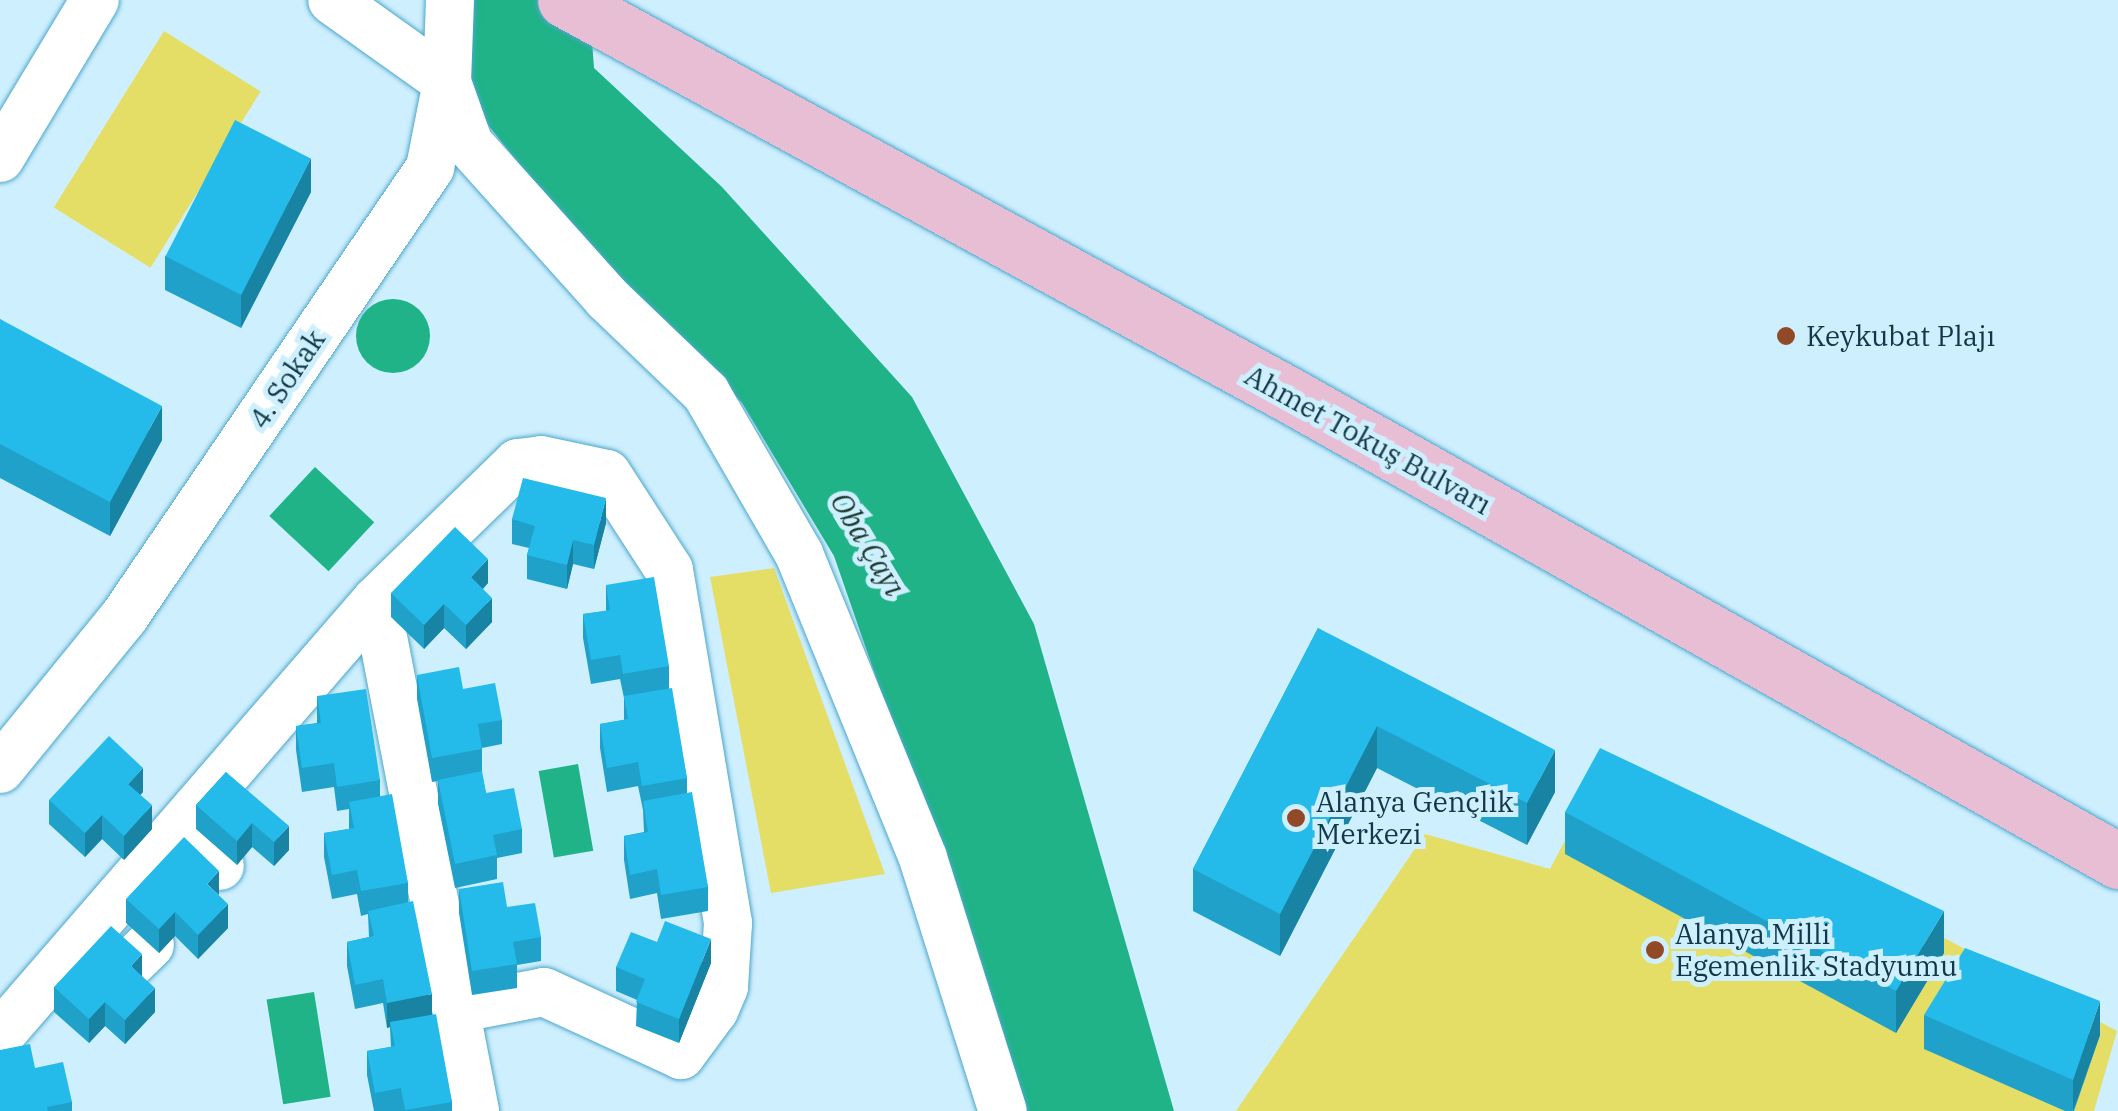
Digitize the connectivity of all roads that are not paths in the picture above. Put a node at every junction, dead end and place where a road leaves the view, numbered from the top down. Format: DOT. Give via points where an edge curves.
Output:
graph roads {
  1 [pos="96,0"];
  2 [pos="332,0"];
  3 [pos="450,0"];
  4 [pos="565,0"];
  5 [pos="446,82"];
  6 [pos="0,158"];
  7 [pos="376,601"];
  8 [pos="0,768"];
  9 [pos="179,829"];
  10 [pos="2118,861"];
  11 [pos="218,868"];
  12 [pos="469,899"];
  13 [pos="101,918"];
  14 [pos="388,920"];
  15 [pos="139,956"];
  16 [pos="457,1014"];
  17 [pos="411,1032"];
  18 [pos="0,1035"];
  19 [pos="475,1111"];
  20 [pos="1003,1111"];
  1 -- 6 [label="street"];
  2 -- 5 [label="street"];
  3 -- 5 [label="street, 4. Sokak"];
  4 -- 10 [label="main road, Ahmet Tokuş Bulvarı" via="1293,397"];
  5 -- 8 [label="street, 4. Sokak" via="430,168 124,618"];
  5 -- 20 [label="street" via="469,144 511,196 706,393 798,554 923,858"];
  7 -- 9 [label="street"];
  7 -- 12 [label="street" via="419,804"];
  7 -- 16 [label="street" via="518,463 541,460 607,474 668,570 728,923 724,987 714,1010 681,1055 544,992"];
  9 -- 11 [label="street"];
  9 -- 13 [label="street"];
  12 -- 14 [label="street"];
  12 -- 16 [label="street"];
  13 -- 15 [label="street"];
  13 -- 18 [label="street"];
  16 -- 17 [label="street"];
  16 -- 19 [label="street"];
}
